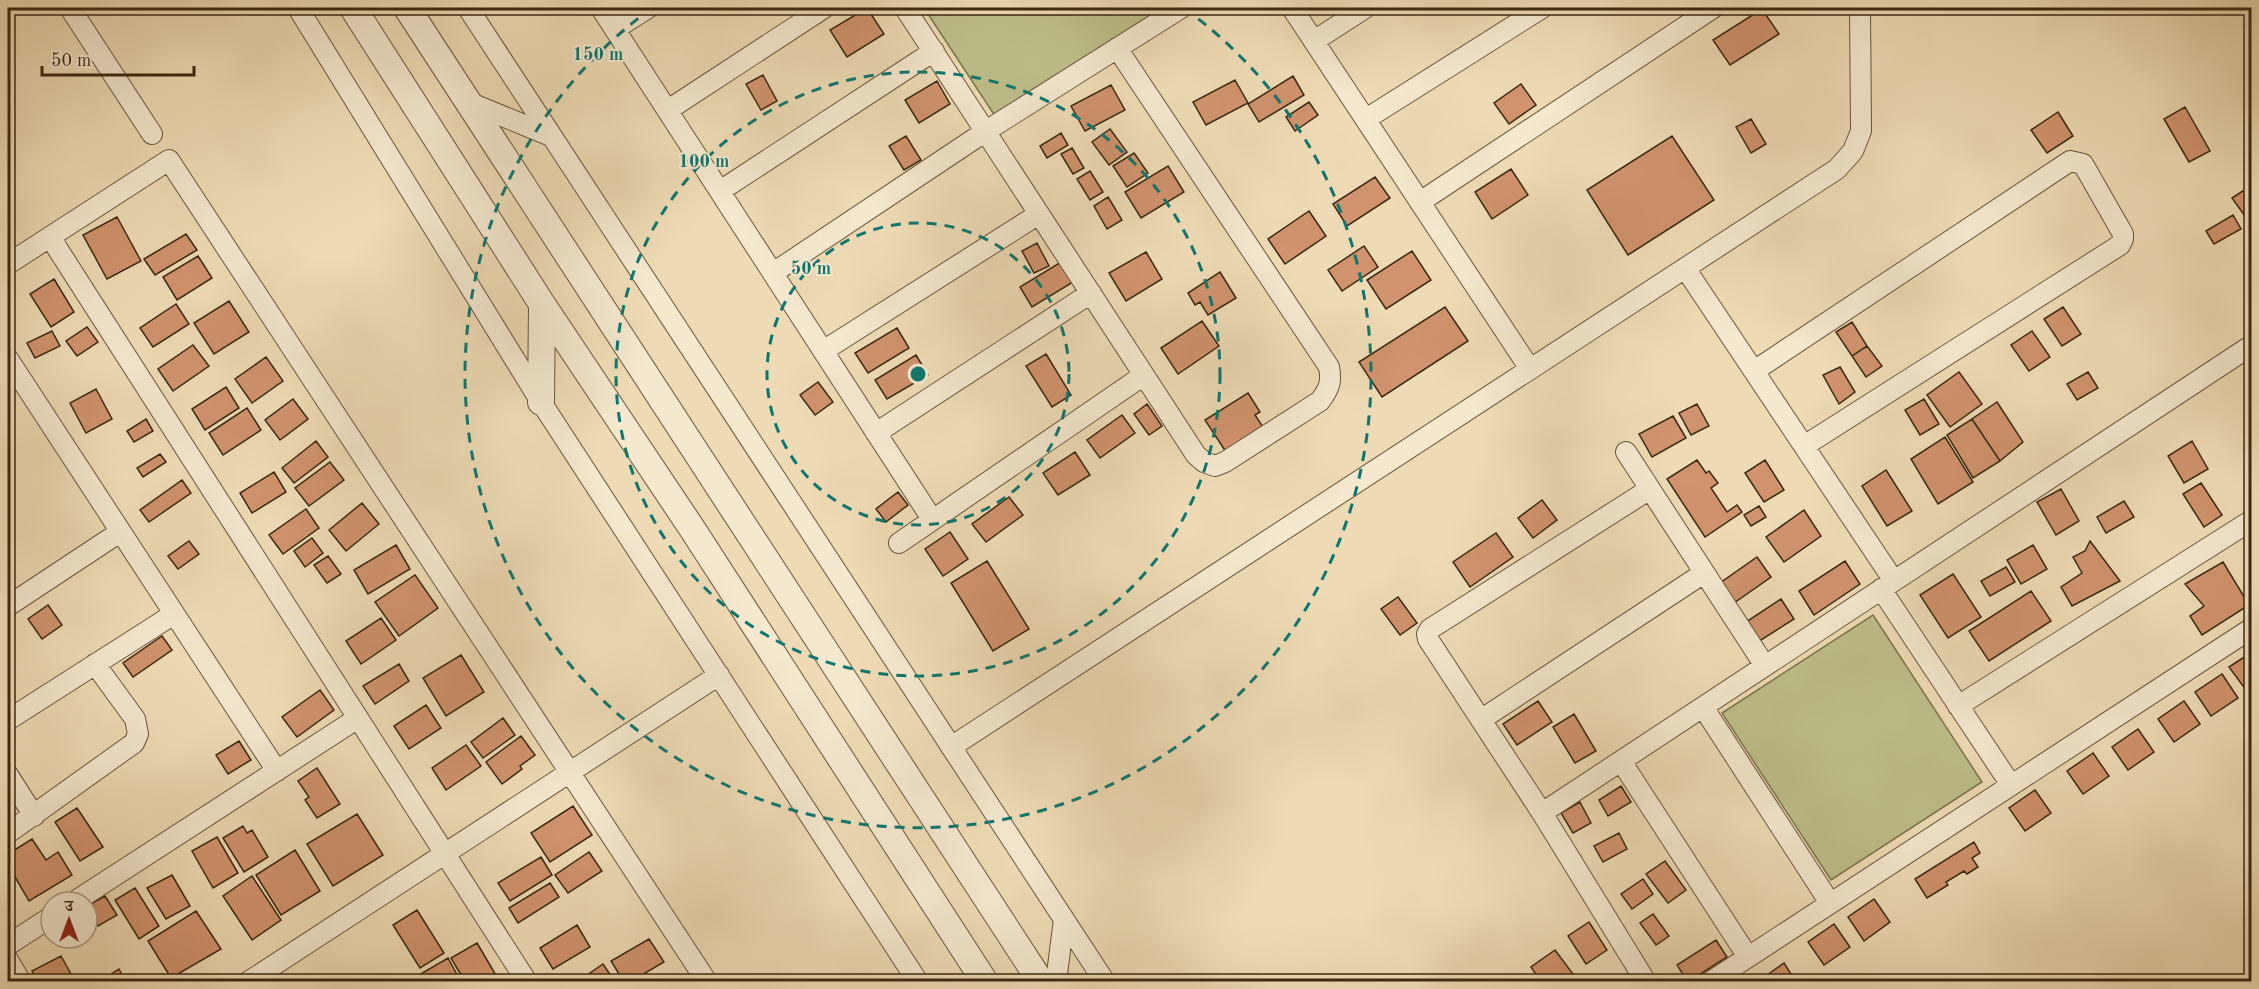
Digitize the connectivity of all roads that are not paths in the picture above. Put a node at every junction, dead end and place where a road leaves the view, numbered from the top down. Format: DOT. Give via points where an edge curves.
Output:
graph roads {
  1 [pos="70,8"];
  2 [pos="298,8"];
  3 [pos="353,8"];
  4 [pos="406,8"];
  5 [pos="468,8"];
  6 [pos="601,8"];
  7 [pos="648,8"];
  8 [pos="824,8"];
  9 [pos="905,8"];
  10 [pos="1181,8"];
  11 [pos="1292,8"];
  12 [pos="1365,8"];
  13 [pos="1542,8"];
  14 [pos="1713,8"];
  15 [pos="1860,8"];
  16 [pos="615,29"];
  17 [pos="1314,42"];
  18 [pos="1117,48"];
  19 [pos="933,51"];
  20 [pos="468,102"];
  21 [pos="668,110"];
  22 [pos="1366,119"];
  23 [pos="986,131"];
  24 [pos="153,134"];
  25 [pos="551,136"];
  26 [pos="720,191"];
  27 [pos="1420,202"];
  28 [pos="1039,214"];
  29 [pos="50,237"];
  30 [pos="8,264"];
  31 [pos="1685,268"];
  32 [pos="773,273"];
  33 [pos="1090,292"];
  34 [pos="542,304"];
  35 [pos="2252,345"];
  36 [pos="823,351"];
  37 [pos="10,368"];
  38 [pos="1530,369"];
  39 [pos="1754,371"];
  40 [pos="1144,375"];
  41 [pos="541,402"];
  42 [pos="876,433"];
  43 [pos="1804,447"];
  44 [pos="1626,452"];
  45 [pos="1650,489"];
  46 [pos="932,519"];
  47 [pos="2252,520"];
  48 [pos="120,532"];
  49 [pos="899,543"];
  50 [pos="1704,573"];
  51 [pos="1887,585"];
  52 [pos="8,606"];
  53 [pos="174,614"];
  54 [pos="2252,628"];
  55 [pos="95,664"];
  56 [pos="1765,666"];
  57 [pos="719,675"];
  58 [pos="1958,706"];
  59 [pos="1703,707"];
  60 [pos="358,718"];
  61 [pos="1482,719"];
  62 [pos="8,720"];
  63 [pos="951,747"];
  64 [pos="1621,761"];
  65 [pos="277,771"];
  66 [pos="571,771"];
  67 [pos="8,775"];
  68 [pos="2011,785"];
  69 [pos="1542,813"];
  70 [pos="34,816"];
  71 [pos="8,833"];
  72 [pos="445,853"];
  73 [pos="93,890"];
  74 [pos="1830,903"];
  75 [pos="1064,920"];
  76 [pos="39,925"];
  77 [pos="8,945"];
  78 [pos="1748,957"];
  79 [pos="8,960"];
  80 [pos="21,981"];
  81 [pos="248,981"];
  82 [pos="527,981"];
  83 [pos="707,981"];
  84 [pos="918,981"];
  85 [pos="985,981"];
  86 [pos="1041,981"];
  87 [pos="1056,981"];
  88 [pos="1105,981"];
  89 [pos="1646,981"];
  90 [pos="1710,981"];
  1 -- 24 [label="street"];
  2 -- 41 [label="street"];
  3 -- 34 [label="street"];
  4 -- 20 [label="street"];
  5 -- 25 [label="street"];
  6 -- 16 [label="street"];
  7 -- 16 [label="street"];
  8 -- 21 [label="street"];
  9 -- 19 [label="street"];
  10 -- 18 [label="street"];
  11 -- 17 [label="street"];
  12 -- 17 [label="street"];
  13 -- 22 [label="street"];
  14 -- 27 [label="street"];
  15 -- 31 [label="street" via="1861,131 1853,151 1837,169"];
  16 -- 21 [label="street"];
  17 -- 22 [label="street"];
  18 -- 23 [label="street"];
  18 -- 40 [label="street" via="1329,367 1332,379 1320,401 1215,466 1196,454"];
  19 -- 23 [label="street"];
  19 -- 26 [label="street"];
  20 -- 25 [label="street"];
  20 -- 86 [label="street"];
  21 -- 26 [label="street"];
  22 -- 27 [label="street"];
  23 -- 28 [label="street"];
  23 -- 32 [label="street"];
  25 -- 63 [label="street"];
  26 -- 32 [label="street"];
  27 -- 38 [label="street"];
  28 -- 33 [label="street"];
  28 -- 36 [label="street"];
  29 -- 30 [label="street"];
  29 -- 60 [label="street"];
  29 -- 66 [label="street" via="169,160"];
  31 -- 38 [label="street"];
  31 -- 39 [label="street"];
  32 -- 36 [label="street"];
  33 -- 40 [label="street"];
  33 -- 42 [label="street"];
  34 -- 41 [label="street"];
  34 -- 85 [label="street"];
  35 -- 51 [label="street"];
  36 -- 42 [label="street"];
  37 -- 48 [label="street"];
  38 -- 63 [label="street"];
  39 -- 43 [label="street"];
  39 -- 43 [label="street" via="2070,161 2083,164 2123,234 2120,245"];
  40 -- 46 [label="street"];
  41 -- 57 [label="street"];
  42 -- 46 [label="street"];
  43 -- 51 [label="street"];
  44 -- 45 [label="street"];
  45 -- 50 [label="street"];
  45 -- 61 [label="street" via="1428,631 1428,639"];
  46 -- 49 [label="street"];
  47 -- 58 [label="street"];
  48 -- 52 [label="street"];
  48 -- 53 [label="street"];
  50 -- 56 [label="street"];
  50 -- 61 [label="street"];
  51 -- 56 [label="street"];
  51 -- 58 [label="street"];
  53 -- 55 [label="street"];
  53 -- 65 [label="street"];
  54 -- 68 [label="street"];
  55 -- 62 [label="street"];
  55 -- 70 [label="street" via="135,719 138,734 134,743"];
  56 -- 59 [label="street"];
  57 -- 66 [label="street"];
  57 -- 84 [label="street"];
  58 -- 68 [label="street"];
  59 -- 64 [label="street"];
  59 -- 74 [label="street"];
  60 -- 65 [label="street"];
  60 -- 72 [label="street"];
  61 -- 69 [label="street"];
  63 -- 75 [label="street"];
  64 -- 69 [label="street"];
  64 -- 78 [label="street"];
  65 -- 73 [label="street"];
  66 -- 72 [label="street"];
  66 -- 83 [label="street"];
  67 -- 70 [label="street"];
  68 -- 74 [label="street"];
  69 -- 89 [label="street"];
  70 -- 71 [label="street"];
  72 -- 81 [label="street"];
  72 -- 82 [label="street"];
  74 -- 78 [label="street"];
  75 -- 87 [label="street"];
  75 -- 88 [label="street"];
  76 -- 77 [label="street"];
  78 -- 90 [label="street"];
  79 -- 80 [label="street"];
}
